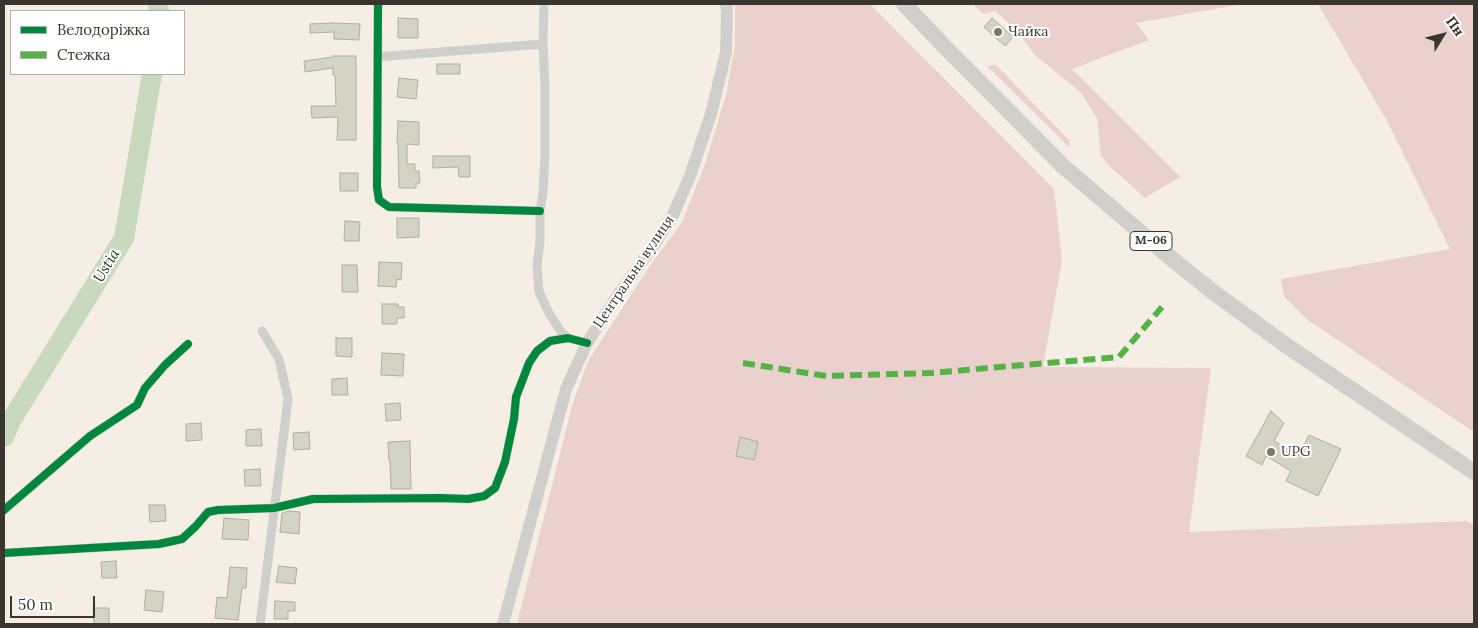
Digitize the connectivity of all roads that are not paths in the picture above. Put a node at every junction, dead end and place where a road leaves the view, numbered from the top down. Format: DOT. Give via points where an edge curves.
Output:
graph roads {
  1 [pos="378,4"];
  2 [pos="544,4"];
  3 [pos="726,4"];
  4 [pos="904,4"];
  5 [pos="543,44"];
  6 [pos="377,57"];
  7 [pos="540,211"];
  8 [pos="262,331"];
  9 [pos="568,338"];
  10 [pos="587,343"];
  11 [pos="188,344"];
  12 [pos="1474,472"];
  13 [pos="274,508"];
  14 [pos="4,510"];
  15 [pos="4,553"];
  16 [pos="260,624"];
  17 [pos="503,624"];
  1 -- 6 [label="street"];
  2 -- 5 [label="street"];
  3 -- 10 [label="street, Центральна вулиця" via="726,52 711,114 690,176 673,215"];
  4 -- 12 [label="highway, М-06" via="1064,167 1212,292"];
  5 -- 6 [label="street"];
  5 -- 7 [label="street" via="545,154"];
  6 -- 7 [label="street" via="379,200 389,207"];
  7 -- 9 [label="street" via="536,265 539,292 549,313"];
  8 -- 13 [label="street" via="279,358 288,399"];
  9 -- 10 [label="street"];
  9 -- 13 [label="street" via="550,342 537,351 529,363 516,397 505,462 495,488 484,496 468,499 314,499"];
  10 -- 17 [label="street, Центральна вулиця" via="566,389"];
  11 -- 14 [label="street" via="165,364 145,388 137,405 90,436"];
  13 -- 15 [label="street" via="208,512 182,539 158,544"];
  13 -- 16 [label="street"];
}
